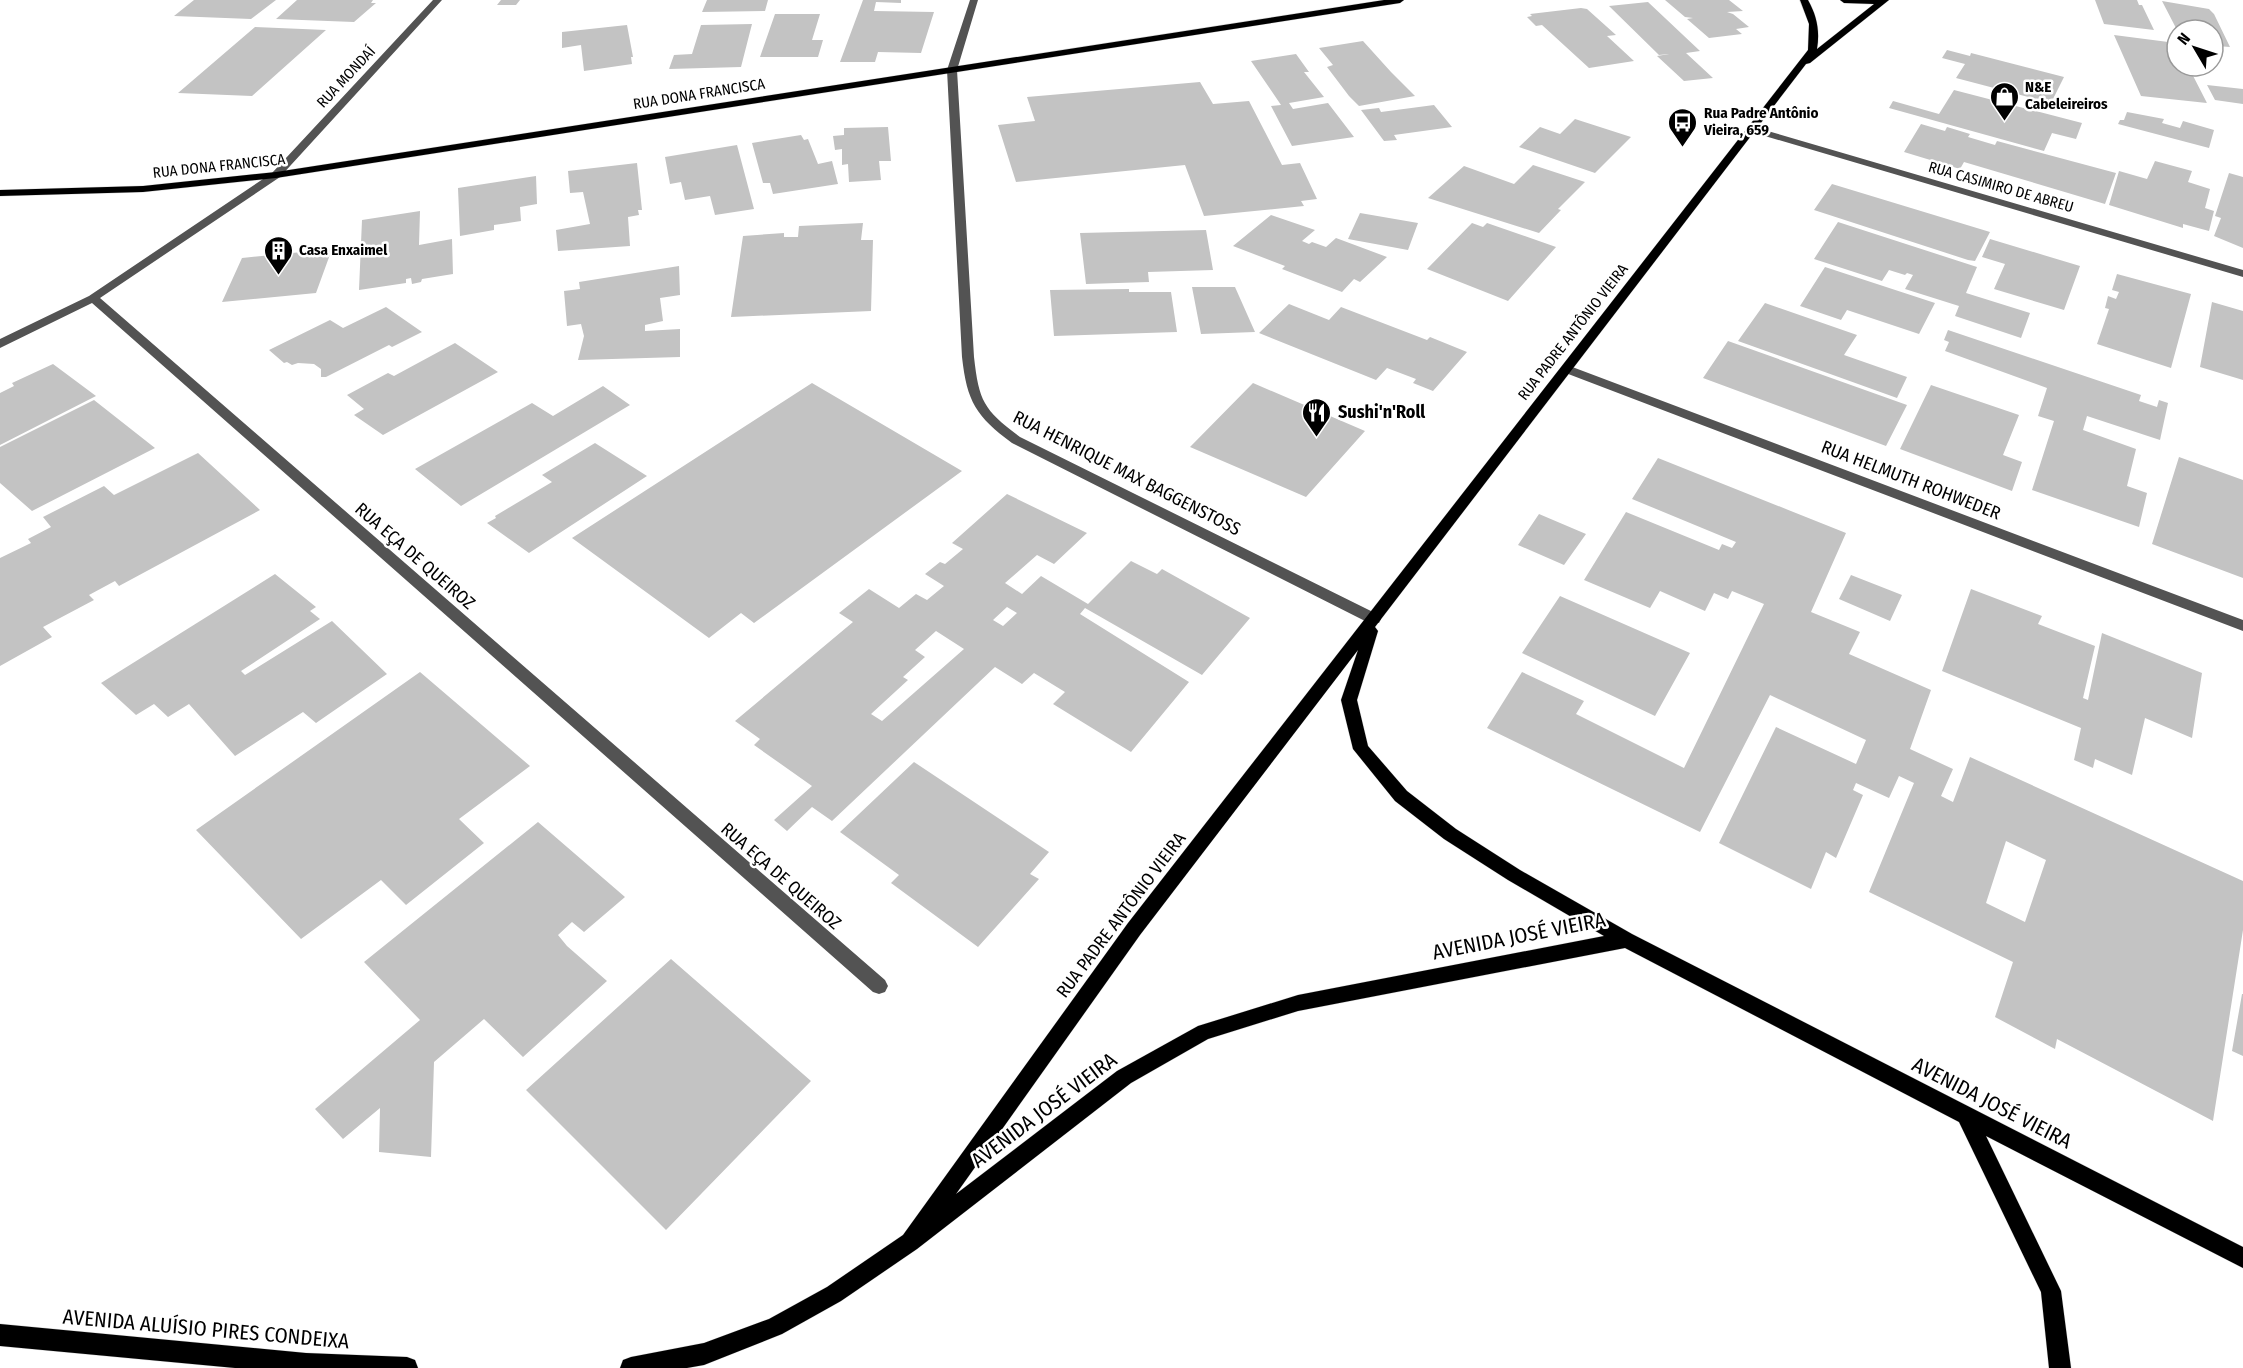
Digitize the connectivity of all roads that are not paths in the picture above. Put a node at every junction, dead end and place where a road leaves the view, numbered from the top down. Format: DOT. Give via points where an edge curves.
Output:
graph roads {
  1 [pos="438,0"];
  2 [pos="974,0"];
  3 [pos="1400,0"];
  4 [pos="1804,0"];
  5 [pos="1844,0"];
  6 [pos="1884,1"];
  7 [pos="1800,66"];
  8 [pos="952,70"];
  9 [pos="1751,129"];
  10 [pos="276,175"];
  11 [pos="0,193"];
  12 [pos="2243,274"];
  13 [pos="93,298"];
  14 [pos="0,344"];
  15 [pos="1567,369"];
  16 [pos="1374,620"];
  17 [pos="2243,626"];
  18 [pos="1626,940"];
  19 [pos="879,986"];
  20 [pos="1967,1118"];
  21 [pos="910,1242"];
  22 [pos="2243,1258"];
  23 [pos="0,1335"];
  24 [pos="407,1368"];
  25 [pos="631,1368"];
  26 [pos="2060,1368"];
  1 -- 10 [label="street, RUA MONDAÍ"];
  2 -- 8 [label="street"];
  3 -- 8 [label="main road, RUA DONA FRANCISCA"];
  4 -- 7 [label="main road, RUA PADRE ANTÔNIO VIEIRA" via="1813,16 1816,34 1812,50"];
  5 -- 6 [label="main road"];
  6 -- 7 [label="main road, RUA PADRE ANTÔNIO VIEIRA"];
  7 -- 9 [label="main road, RUA PADRE ANTÔNIO VIEIRA"];
  8 -- 10 [label="main road, RUA DONA FRANCISCA"];
  8 -- 16 [label="street, RUA HENRIQUE MAX BAGGENSTOSS" via="968,357 977,406 1016,440"];
  9 -- 12 [label="street, RUA CASIMIRO DE ABREU"];
  9 -- 15 [label="main road, RUA PADRE ANTÔNIO VIEIRA"];
  10 -- 11 [label="main road, RUA DONA FRANCISCA" via="143,189"];
  10 -- 13 [label="street"];
  13 -- 14 [label="street"];
  13 -- 19 [label="street, RUA EÇA DE QUEIROZ"];
  15 -- 16 [label="main road, RUA PADRE ANTÔNIO VIEIRA"];
  15 -- 17 [label="street, RUA HELMUTH ROHWEDER"];
  16 -- 18 [label="main road, RUA PADRE ANTÔNIO VIEIRA" via="1349,700 1361,748 1401,796 1450,834"];
  16 -- 21 [label="main road, RUA PADRE ANTÔNIO VIEIRA" via="1134,929"];
  18 -- 20 [label="main road, AVENIDA JOSÉ VIEIRA"];
  18 -- 21 [label="main road, AVENIDA JOSÉ VIEIRA" via="1298,1003 1204,1032 1124,1077"];
  20 -- 22 [label="main road, AVENIDA JOSÉ VIEIRA"];
  20 -- 26 [label="main road" via="2051,1291"];
  21 -- 25 [label="main road" via="834,1294 775,1326 704,1354"];
  23 -- 24 [label="main road, AVENIDA ALUÍSIO PIRES CONDEIXA" via="306,1364"];
}
